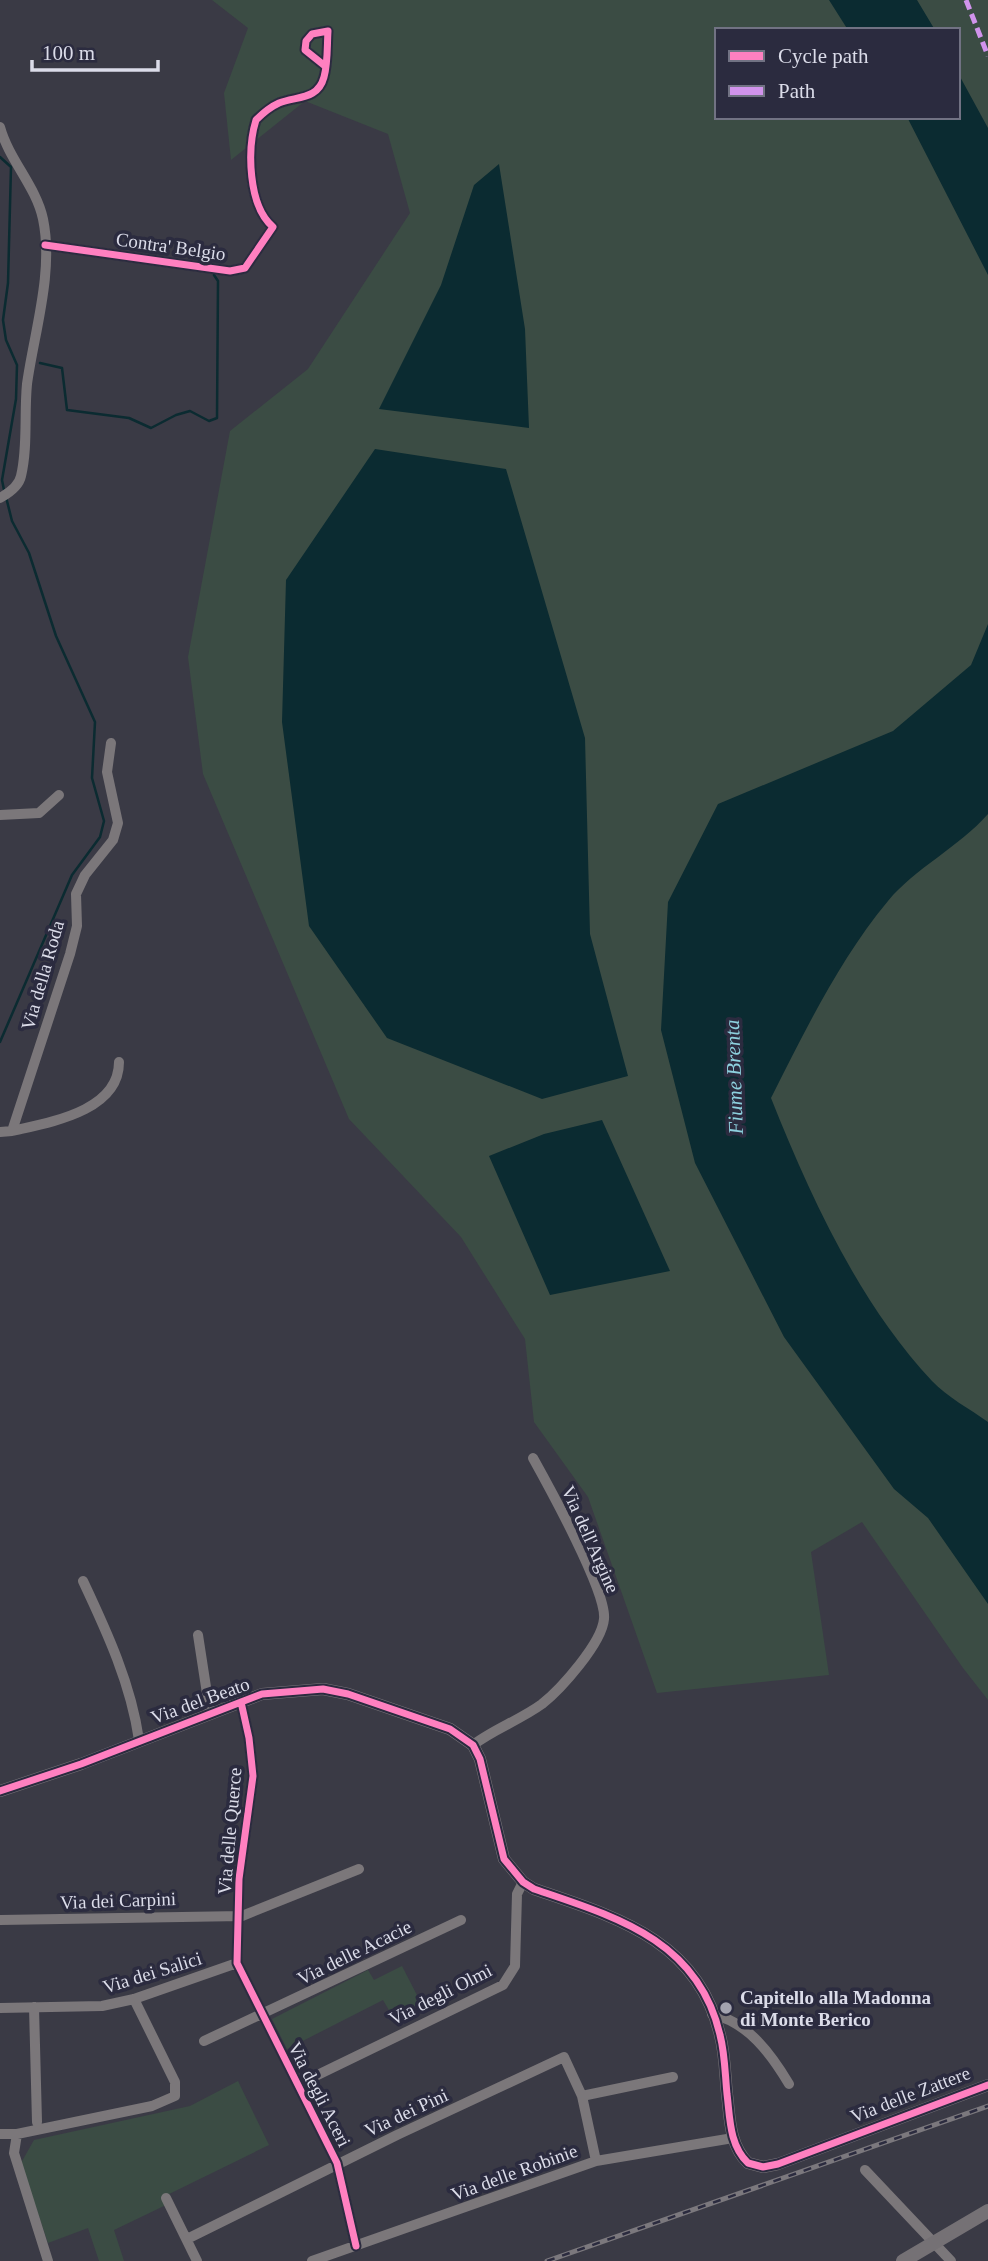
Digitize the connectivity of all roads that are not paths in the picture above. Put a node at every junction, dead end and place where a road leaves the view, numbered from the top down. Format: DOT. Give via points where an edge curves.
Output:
graph roads {
  1 [pos="326,65"];
  2 [pos="0,127"];
  3 [pos="45,245"];
  4 [pos="0,498"];
  5 [pos="111,743"];
  6 [pos="59,795"];
  7 [pos="0,815"];
  8 [pos="119,1062"];
  9 [pos="12,1131"];
  10 [pos="0,1132"];
  11 [pos="533,1458"];
  12 [pos="83,1581"];
  13 [pos="198,1635"];
  14 [pos="241,1702"];
  15 [pos="209,1713"];
  16 [pos="139,1740"];
  17 [pos="473,1745"];
  18 [pos="0,1791"];
  19 [pos="359,1869"];
  20 [pos="523,1882"];
  21 [pos="237,1916"];
  22 [pos="0,1920"];
  23 [pos="461,1920"];
  24 [pos="237,1963"];
  25 [pos="134,2000"];
  26 [pos="34,2007"];
  27 [pos="0,2008"];
  28 [pos="712,2014"];
  29 [pos="262,2016"];
  30 [pos="205,2041"];
  31 [pos="673,2077"];
  32 [pos="299,2084"];
  33 [pos="789,2084"];
  34 [pos="988,2085"];
  35 [pos="582,2096"];
  36 [pos="37,2122"];
  37 [pos="0,2134"];
  38 [pos="17,2134"];
  39 [pos="733,2138"];
  40 [pos="596,2161"];
  41 [pos="337,2163"];
  42 [pos="865,2170"];
  43 [pos="166,2198"];
  44 [pos="988,2211"];
  45 [pos="187,2239"];
  46 [pos="934,2244"];
  47 [pos="356,2246"];
  48 [pos="48,2261"];
  49 [pos="197,2261"];
  50 [pos="312,2261"];
  51 [pos="902,2261"];
  52 [pos="951,2261"];
  1 -- 3 [label="street, Contra' Belgio" via="324,78 312,94 278,104 256,120 252,153 255,190 266,221 273,227 245,268 230,271"];
  2 -- 3 [label="street" via="43,219"];
  3 -- 4 [label="street" via="21,477 11,492"];
  5 -- 9 [label="street, Via della Roda" via="107,772 118,823 113,840 76,894 77,926 70,954"];
  6 -- 7 [label="street" via="39,813"];
  8 -- 9 [label="street" via="119,1078 111,1092 91,1105 66,1118"];
  9 -- 10 [label="street"];
  11 -- 17 [label="street, Via dell'Argine" via="597,1589 604,1620 591,1649 545,1701"];
  12 -- 16 [label="street" via="122,1674"];
  13 -- 15 [label="street"];
  14 -- 15 [label="street, Via del Beato"];
  14 -- 17 [label="street, Via del Beato" via="262,1694 323,1689 450,1729"];
  14 -- 21 [label="street, Via delle Querce" via="253,1776"];
  15 -- 16 [label="street, Via del Beato"];
  16 -- 18 [label="street, Via del Beato"];
  17 -- 20 [label="street" via="499,1846"];
  19 -- 21 [label="street, Via dei Carpini" via="261,1911"];
  20 -- 28 [label="street" via="616,1917 674,1953 698,1983"];
  20 -- 32 [label="street, Via degli Olmi" via="517,1894 515,1966 503,1984"];
  21 -- 22 [label="street, Via dei Carpini"];
  21 -- 24 [label="street, Via delle Querce"];
  23 -- 29 [label="street, Via delle Acacie"];
  24 -- 25 [label="street, Via dei Salici"];
  24 -- 29 [label="street, Via degli Aceri"];
  25 -- 26 [label="street, Via dei Salici" via="102,2006"];
  25 -- 38 [label="street" via="175,2082 175,2096 152,2106"];
  26 -- 27 [label="street, Via dei Salici"];
  26 -- 36 [label="street"];
  28 -- 33 [label="street" via="730,2018 757,2040"];
  28 -- 39 [label="street" via="722,2047"];
  29 -- 30 [label="street"];
  29 -- 32 [label="street, Via degli Aceri"];
  31 -- 35 [label="street"];
  32 -- 41 [label="street, Via degli Aceri"];
  34 -- 39 [label="street, Via delle Zattere" via="763,2167 741,2157"];
  35 -- 40 [label="street, Via dei Pini"];
  35 -- 41 [label="street, Via dei Pini" via="564,2057"];
  37 -- 38 [label="street"];
  38 -- 48 [label="street" via="14,2153"];
  39 -- 40 [label="street, Via delle Robinie"];
  40 -- 47 [label="street, Via delle Robinie"];
  41 -- 45 [label="street, Via dei Pini"];
  41 -- 47 [label="street, Via degli Aceri"];
  42 -- 46 [label="street"];
  43 -- 45 [label="street"];
  44 -- 46 [label="main road"];
  45 -- 49 [label="street"];
  46 -- 51 [label="main road"];
  46 -- 52 [label="street"];
  47 -- 50 [label="street, Via delle Robinie"];
}
